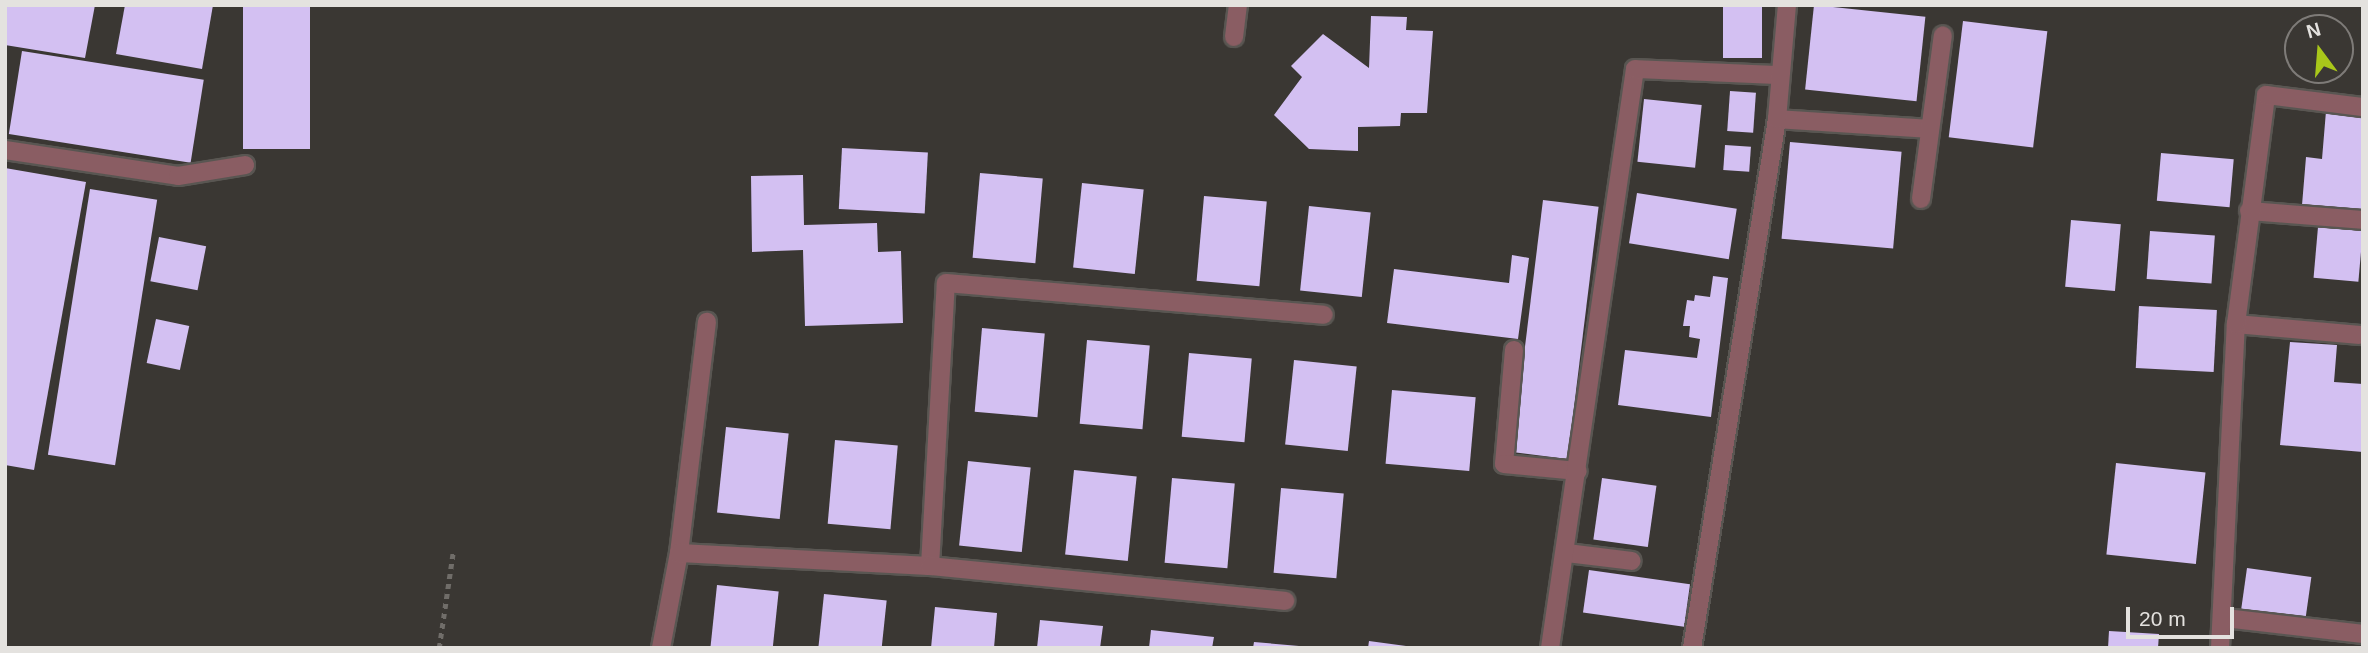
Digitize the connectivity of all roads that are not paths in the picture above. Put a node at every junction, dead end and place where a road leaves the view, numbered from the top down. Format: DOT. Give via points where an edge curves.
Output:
graph roads {
  1 [pos="1238,5"];
  2 [pos="1787,5"];
  3 [pos="1943,35"];
  4 [pos="1234,37"];
  5 [pos="1779,75"];
  6 [pos="2363,107"];
  7 [pos="1777,119"];
  8 [pos="1930,129"];
  9 [pos="5,150"];
  10 [pos="245,164"];
  11 [pos="1921,199"];
  12 [pos="2249,211"];
  13 [pos="2363,220"];
  14 [pos="1324,315"];
  15 [pos="707,322"];
  16 [pos="2236,324"];
  17 [pos="2360,335"];
  18 [pos="1514,350"];
  19 [pos="1578,471"];
  20 [pos="679,553"];
  21 [pos="1567,553"];
  22 [pos="1632,561"];
  23 [pos="930,565"];
  24 [pos="1284,601"];
  25 [pos="2225,618"];
  26 [pos="2363,634"];
  27 [pos="661,648"];
  28 [pos="1550,648"];
  29 [pos="1692,648"];
  30 [pos="2220,648"];
  1 -- 4 [label="street"];
  2 -- 5 [label="street"];
  3 -- 8 [label="street"];
  5 -- 7 [label="street"];
  5 -- 19 [label="street" via="1635,69"];
  6 -- 12 [label="street" via="2266,95"];
  7 -- 8 [label="street"];
  7 -- 29 [label="street"];
  8 -- 11 [label="street"];
  9 -- 10 [label="street" via="178,176"];
  12 -- 13 [label="street"];
  12 -- 16 [label="street"];
  14 -- 23 [label="street" via="946,283"];
  15 -- 20 [label="street"];
  16 -- 17 [label="street"];
  16 -- 25 [label="street"];
  18 -- 19 [label="street" via="1504,464"];
  19 -- 21 [label="street"];
  20 -- 23 [label="street"];
  20 -- 27 [label="street"];
  21 -- 22 [label="street"];
  21 -- 28 [label="street"];
  23 -- 24 [label="street"];
  25 -- 26 [label="street"];
  25 -- 30 [label="street"];
}
